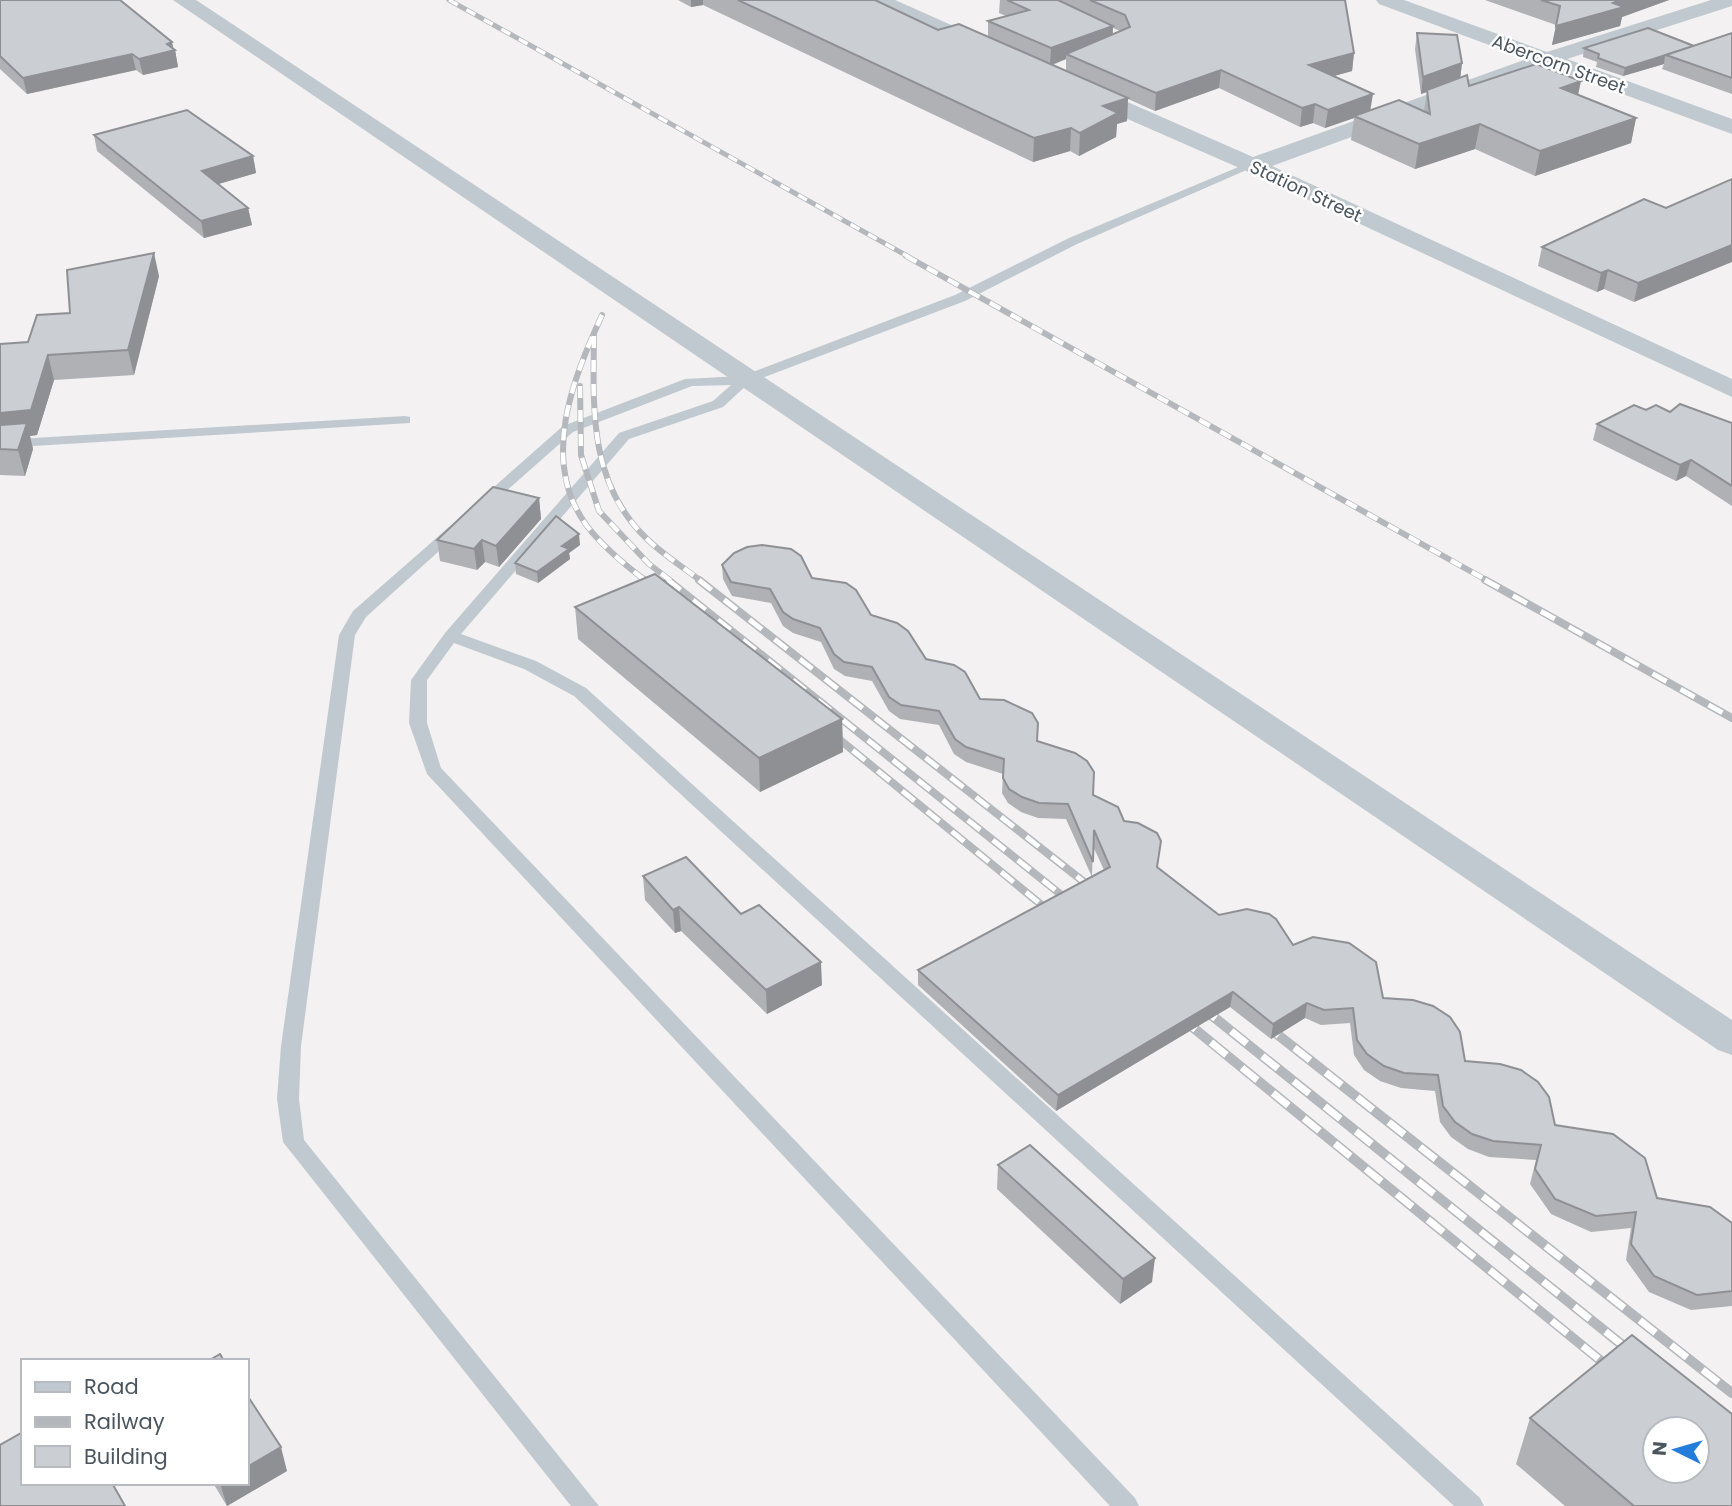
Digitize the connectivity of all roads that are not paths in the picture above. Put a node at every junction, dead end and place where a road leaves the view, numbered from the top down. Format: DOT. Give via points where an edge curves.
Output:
graph roads {
  1 [pos="183,0"];
  2 [pos="878,0"];
  3 [pos="1386,0"];
  4 [pos="1731,0"];
  5 [pos="1009,58"];
  6 [pos="1546,59"];
  7 [pos="1057,79"];
  8 [pos="1732,127"];
  9 [pos="1252,165"];
  10 [pos="744,380"];
  11 [pos="1732,388"];
  12 [pos="405,420"];
  13 [pos="0,444"];
  14 [pos="451,636"];
  15 [pos="1732,1040"];
  16 [pos="586,1506"];
  17 [pos="1126,1506"];
  18 [pos="1471,1506"];
  1 -- 10 [label="street"];
  2 -- 5 [label="street"];
  3 -- 6 [label="street, Abercorn Street"];
  4 -- 6 [label="street"];
  6 -- 8 [label="street, Abercorn Street"];
  6 -- 9 [label="street"];
  7 -- 9 [label="street, Station Street"];
  9 -- 10 [label="lane" via="1073,241 960,298"];
  9 -- 11 [label="street, Station Street"];
  10 -- 14 [label="lane" via="718,404 624,436"];
  10 -- 15 [label="street"];
  10 -- 16 [label="lane" via="690,382 568,429 359,614 345,649 291,1046 288,1099 295,1142"];
  12 -- 13 [label="lane"];
  14 -- 17 [label="lane" via="419,680 418,723 433,770"];
  14 -- 18 [label="lane" via="530,665 580,692"];
}
